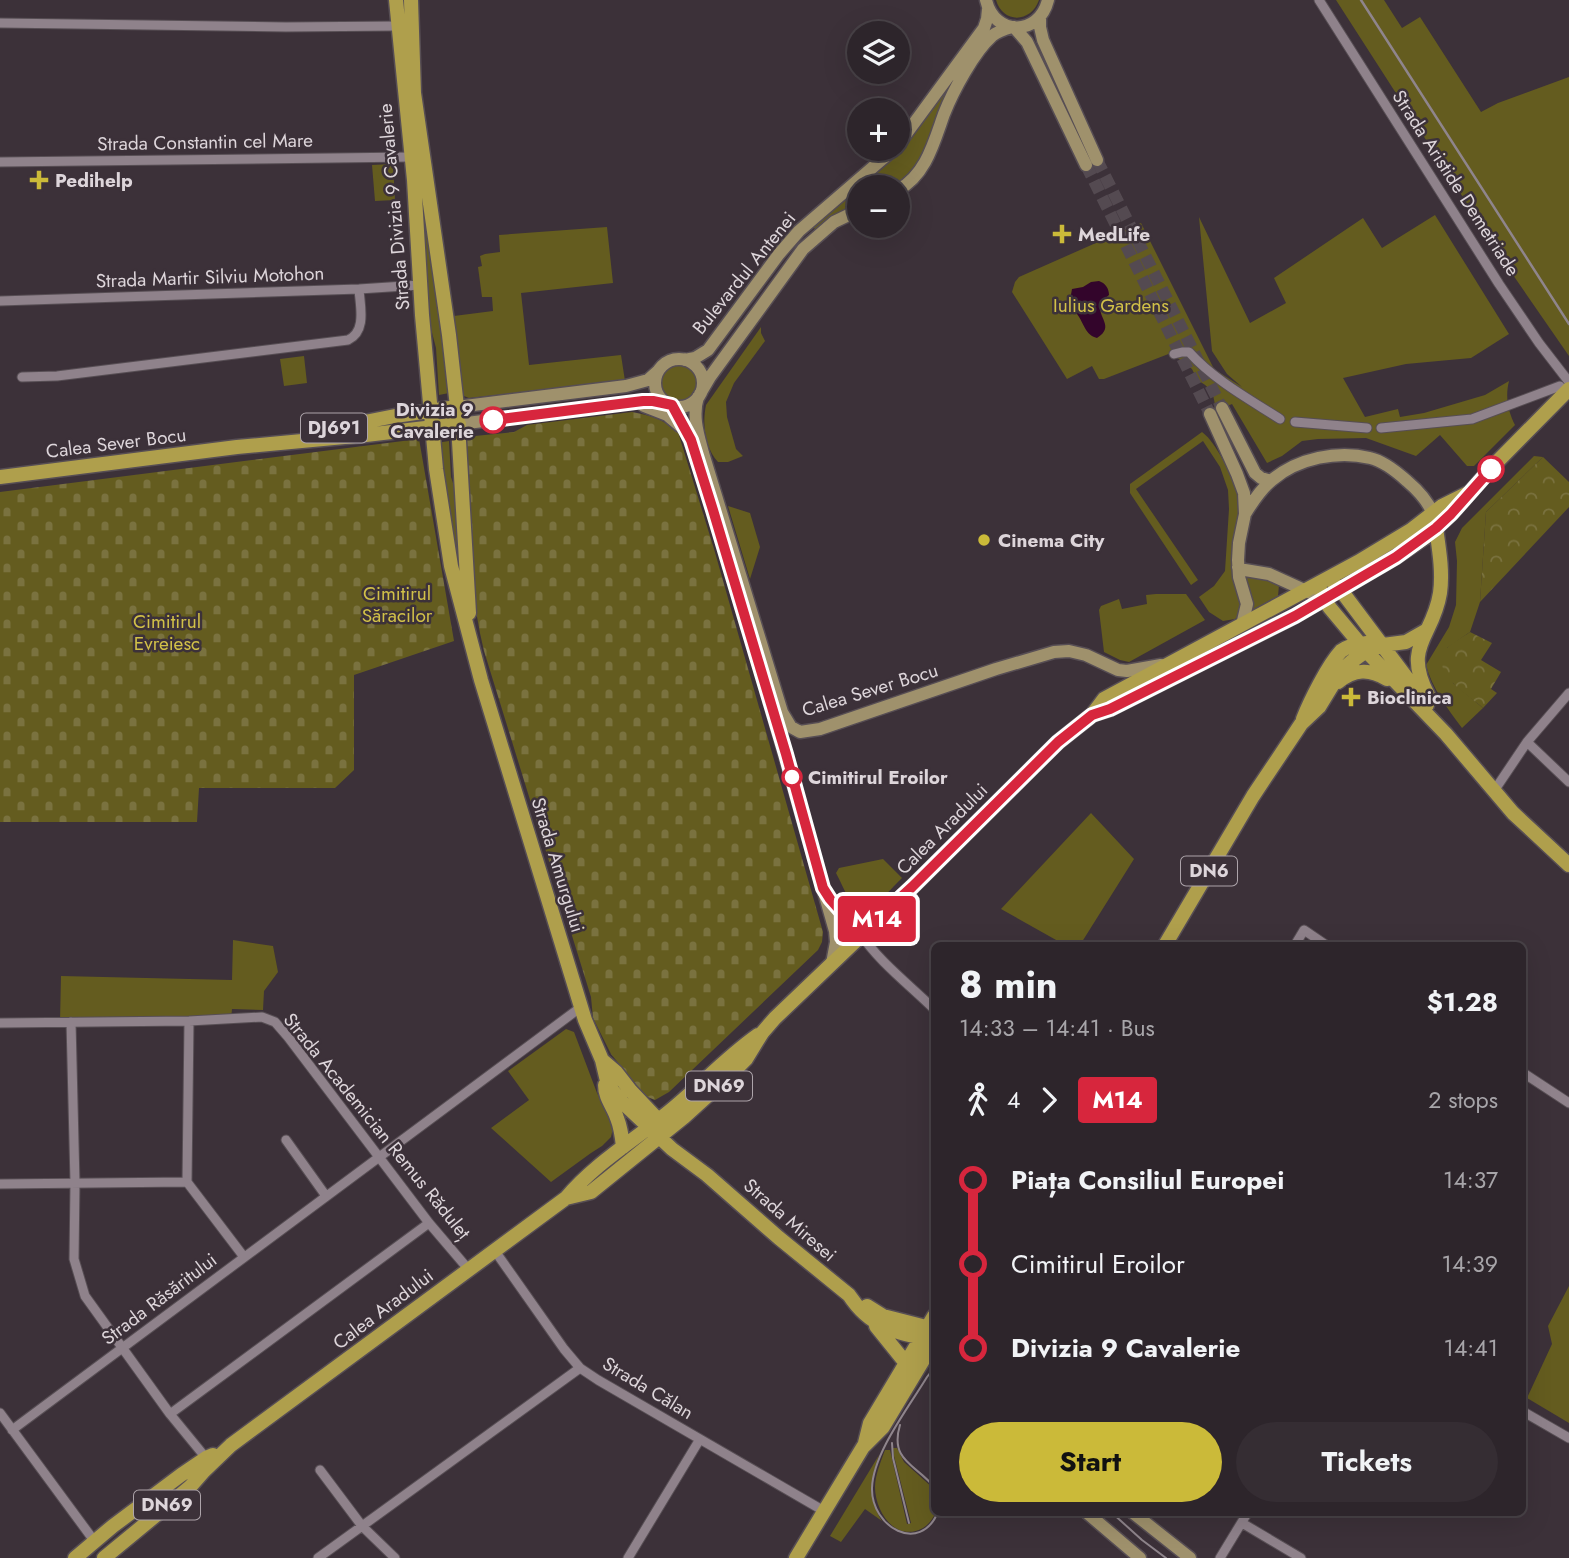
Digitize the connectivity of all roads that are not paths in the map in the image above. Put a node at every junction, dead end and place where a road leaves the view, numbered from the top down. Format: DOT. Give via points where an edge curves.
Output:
graph roads {
  1 [pos="396,0"];
  2 [pos="411,0"];
  3 [pos="1048,0"];
  4 [pos="1319,0"];
  5 [pos="987,4"];
  6 [pos="1041,17"];
  7 [pos="0,23"];
  8 [pos="399,26"];
  9 [pos="1013,27"];
  10 [pos="910,129"];
  11 [pos="411,157"];
  12 [pos="880,161"];
  13 [pos="0,162"];
  14 [pos="910,182"];
  15 [pos="847,216"];
  16 [pos="420,285"];
  17 [pos="359,289"];
  18 [pos="0,301"];
  19 [pos="1174,354"];
  20 [pos="683,360"];
  21 [pos="659,371"];
  22 [pos="22,377"];
  23 [pos="1566,386"];
  24 [pos="699,395"];
  25 [pos="630,402"];
  26 [pos="671,405"];
  27 [pos="457,408"];
  28 [pos="431,411"];
  29 [pos="1280,419"];
  30 [pos="1295,422"];
  31 [pos="459,424"];
  32 [pos="432,427"];
  33 [pos="1367,428"];
  34 [pos="1381,428"];
  35 [pos="689,436"];
  36 [pos="237,447"];
  37 [pos="0,477"];
  38 [pos="1270,481"];
  39 [pos="1470,492"];
  40 [pos="1433,513"];
  41 [pos="1245,514"];
  42 [pos="1436,528"];
  43 [pos="1238,567"];
  44 [pos="1325,580"];
  45 [pos="1340,589"];
  46 [pos="1307,591"];
  47 [pos="1324,599"];
  48 [pos="1335,614"];
  49 [pos="1242,625"];
  50 [pos="1427,630"];
  51 [pos="1383,645"];
  52 [pos="1363,648"];
  53 [pos="1343,649"];
  54 [pos="1171,662"];
  55 [pos="481,680"];
  56 [pos="1396,684"];
  57 [pos="1329,690"];
  58 [pos="1569,692"];
  59 [pos="1092,715"];
  60 [pos="1436,716"];
  61 [pos="1301,724"];
  62 [pos="800,732"];
  63 [pos="1446,734"];
  64 [pos="1527,742"];
  65 [pos="786,754"];
  66 [pos="1569,782"];
  67 [pos="1494,791"];
  68 [pos="1569,865"];
  69 [pos="823,888"];
  70 [pos="861,934"];
  71 [pos="1167,942"];
  72 [pos="1297,942"];
  73 [pos="1322,942"];
  74 [pos="832,962"];
  75 [pos="931,1006"];
  76 [pos="580,1007"];
  77 [pos="189,1021"];
  78 [pos="71,1022"];
  79 [pos="0,1023"];
  80 [pos="602,1060"];
  81 [pos="1526,1075"];
  82 [pos="606,1077"];
  83 [pos="1569,1103"];
  84 [pos="659,1129"];
  85 [pos="286,1140"];
  86 [pos="622,1147"];
  87 [pos="378,1156"];
  88 [pos="187,1182"];
  89 [pos="75,1183"];
  90 [pos="0,1184"];
  91 [pos="326,1196"];
  92 [pos="566,1198"];
  93 [pos="429,1223"];
  94 [pos="495,1251"];
  95 [pos="244,1257"];
  96 [pos="469,1270"];
  97 [pos="849,1295"];
  98 [pos="870,1320"];
  99 [pos="931,1332"];
  100 [pos="122,1348"];
  101 [pos="905,1362"];
  102 [pos="580,1368"];
  103 [pos="0,1413"];
  104 [pos="1526,1413"];
  105 [pos="170,1414"];
  106 [pos="12,1430"];
  107 [pos="1569,1438"];
  108 [pos="700,1439"];
  109 [pos="863,1447"];
  110 [pos="224,1451"];
  111 [pos="206,1458"];
  112 [pos="320,1470"];
  113 [pos="824,1511"];
  114 [pos="1091,1516"];
  115 [pos="1137,1516"];
  116 [pos="1246,1516"];
  117 [pos="1242,1523"];
  118 [pos="362,1526"];
  119 [pos="95,1542"];
  120 [pos="106,1557"];
  121 [pos="75,1558"];
  122 [pos="318,1558"];
  123 [pos="395,1558"];
  124 [pos="628,1558"];
  125 [pos="796,1558"];
  126 [pos="1140,1558"];
  127 [pos="1191,1558"];
  128 [pos="1220,1558"];
  129 [pos="1301,1558"];
  1 -- 8 [label="main road, Strada Divizia 9 Cavalerie"];
  2 -- 27 [label="main road, Strada Divizia 9 Cavalerie" via="414,93"];
  3 -- 6 [label="main road"];
  4 -- 23 [label="street, Strada Aristide Demetriade"];
  5 -- 9 [label="main road" via="998,21"];
  5 -- 10 [label="main road" via="984,28"];
  6 -- 9 [label="main road" via="1028,26"];
  6 -- 9 [label="main road" via="1048,52 1091,162 1027,42"];
  7 -- 8 [label="street"];
  8 -- 11 [label="main road, Strada Divizia 9 Cavalerie"];
  9 -- 14 [label="main road" via="992,36 970,66 930,152"];
  11 -- 13 [label="street, Strada Constantin cel Mare"];
  11 -- 16 [label="main road, Strada Divizia 9 Cavalerie"];
  12 -- 20 [label="main road, Bulevardul Antenei" via="799,230 708,350"];
  15 -- 24 [label="main road, Bulevardul Antenei" via="803,249"];
  16 -- 17 [label="street, Strada Martir Silviu Motohon"];
  16 -- 28 [label="main road, Strada Divizia 9 Cavalerie"];
  17 -- 18 [label="street, Strada Martir Silviu Motohon"];
  17 -- 22 [label="street" via="361,323 348,340"];
  19 -- 29 [label="street" via="1189,352 1222,381"];
  20 -- 21 [label="main road, DJ691" via="670,361"];
  20 -- 24 [label="main road" via="701,373"];
  21 -- 26 [label="main road" via="657,390"];
  21 -- 27 [label="main road, Calea Sever Bocu / DJ691" via="648,380 625,386"];
  23 -- 34 [label="street" via="1472,419"];
  23 -- 39 [label="main road, Calea Aradului"];
  24 -- 26 [label="main road, DJ691" via="686,405"];
  24 -- 62 [label="main road, Calea Sever Bocu" via="695,425 767,668 782,712"];
  25 -- 26 [label="main road, Calea Sever Bocu / DJ691"];
  25 -- 31 [label="main road, Calea Sever Bocu / DJ691"];
  25 -- 35 [label="main road" via="667,415"];
  26 -- 35 [label="main road, Calea Sever Bocu"];
  27 -- 28 [label="main road, Calea Sever Bocu / DJ691"];
  27 -- 31 [label="main road, Strada Divizia 9 Cavalerie"];
  28 -- 32 [label="main road, Strada Divizia 9 Cavalerie"];
  28 -- 36 [label="main road, Calea Sever Bocu / DJ691"];
  30 -- 33 [label="street"];
  31 -- 32 [label="main road, Calea Sever Bocu / DJ691"];
  31 -- 55 [label="main road, Strada Amurgului" via="470,619"];
  32 -- 36 [label="main road, Calea Sever Bocu / DJ691"];
  32 -- 55 [label="main road, Strada Amurgului" via="451,566"];
  35 -- 65 [label="main road, Calea Sever Bocu"];
  36 -- 37 [label="main road, Calea Sever Bocu / DJ691"];
  38 -- 40 [label="main road" via="1297,464 1325,456 1372,458 1405,479"];
  38 -- 41 [label="main road"];
  38 -- 41 [label="main road" via="1251,468 1216,411 1242,486"];
  39 -- 40 [label="main road, Calea Aradului"];
  39 -- 42 [label="main road, Calea Aradului"];
  40 -- 42 [label="main road"];
  40 -- 44 [label="main road, Calea Aradului"];
  41 -- 43 [label="main road"];
  42 -- 45 [label="main road, Calea Aradului / DN69"];
  42 -- 50 [label="main road" via="1440,591"];
  43 -- 46 [label="main road" via="1269,574"];
  43 -- 49 [label="main road" via="1247,604"];
  44 -- 45 [label="main road"];
  44 -- 46 [label="main road, Calea Aradului / DN69"];
  44 -- 47 [label="main road" via="1321,587"];
  45 -- 47 [label="main road, Calea Aradului / DN69"];
  45 -- 51 [label="main road"];
  46 -- 47 [label="main road"];
  46 -- 49 [label="main road, Calea Aradului / DN69"];
  47 -- 48 [label="main road"];
  47 -- 59 [label="main road, Calea Aradului / DN69"];
  48 -- 52 [label="main road"];
  48 -- 53 [label="main road"];
  49 -- 54 [label="main road, Calea Aradului / DN69"];
  50 -- 51 [label="main road" via="1406,642"];
  50 -- 60 [label="main road" via="1417,666"];
  51 -- 52 [label="main road"];
  51 -- 60 [label="main road"];
  52 -- 53 [label="main road"];
  52 -- 56 [label="main road"];
  52 -- 57 [label="main road, DN6"];
  53 -- 61 [label="main road, DN6" via="1310,700"];
  54 -- 59 [label="main road, Calea Aradului / DN69" via="1104,699"];
  54 -- 62 [label="main road, Calea Sever Bocu" via="1128,671 1086,655 1054,652 825,728"];
  55 -- 76 [label="main road, Strada Amurgului"];
  56 -- 57 [label="main road, DN6" via="1362,671 1348,675"];
  56 -- 63 [label="main road"];
  57 -- 61 [label="main road, DN6"];
  58 -- 64 [label="street"];
  59 -- 70 [label="main road, Calea Aradului / DN69" via="1058,742"];
  60 -- 63 [label="main road"];
  61 -- 71 [label="main road, DN6"];
  62 -- 65 [label="main road"];
  63 -- 67 [label="main road"];
  64 -- 66 [label="street"];
  64 -- 67 [label="street"];
  65 -- 69 [label="main road, Calea Sever Bocu"];
  67 -- 68 [label="main road"];
  69 -- 70 [label="main road"];
  69 -- 74 [label="main road, Calea Sever Bocu" via="836,938"];
  70 -- 74 [label="main road, Calea Aradului / DN69"];
  70 -- 75 [label="street"];
  72 -- 73 [label="street" via="1304,930"];
  74 -- 84 [label="main road, Calea Aradului / DN69" via="762,1033 727,1079"];
  76 -- 80 [label="main road, Strada Amurgului"];
  76 -- 87 [label="street, Strada Răsăritului"];
  77 -- 78 [label="street, Strada Academician Remus Răduleț"];
  77 -- 87 [label="street, Strada Academician Remus Răduleț" via="262,1017 275,1022"];
  77 -- 88 [label="street"];
  78 -- 79 [label="street, Strada Academician Remus Răduleț"];
  78 -- 89 [label="street"];
  80 -- 82 [label="main road, Strada Amurgului"];
  80 -- 84 [label="main road, Strada Amurgului"];
  81 -- 83 [label="street"];
  82 -- 84 [label="main road, Strada Amurgului" via="622,1102"];
  82 -- 86 [label="main road" via="605,1094 620,1125"];
  84 -- 86 [label="main road, Calea Aradului / DN69"];
  84 -- 92 [label="main road, Calea Aradului / DN69" via="591,1192"];
  84 -- 97 [label="main road, Strada Miresei"];
  85 -- 91 [label="street"];
  86 -- 92 [label="main road, Calea Aradului / DN69"];
  87 -- 91 [label="street, Strada Răsăritului"];
  87 -- 93 [label="street, Strada Academician Remus Răduleț"];
  88 -- 89 [label="street"];
  88 -- 95 [label="street"];
  89 -- 90 [label="street"];
  89 -- 100 [label="street" via="74,1259 85,1296"];
  91 -- 95 [label="street, Strada Răsăritului"];
  92 -- 94 [label="main road, Calea Aradului / DN69"];
  93 -- 96 [label="street, Strada Academician Remus Răduleț"];
  93 -- 105 [label="street"];
  94 -- 96 [label="main road, Calea Aradului / DN69"];
  94 -- 102 [label="street, Strada Călan"];
  95 -- 100 [label="street, Strada Răsăritului"];
  96 -- 110 [label="main road, Calea Aradului / DN69"];
  97 -- 98 [label="main road, Strada Miresei"];
  97 -- 99 [label="main road, Strada Miresei" via="883,1316"];
  98 -- 99 [label="main road, Strada Miresei" via="891,1330"];
  98 -- 101 [label="main road"];
  99 -- 101 [label="main road"];
  99 -- 109 [label="main road" via="883,1427"];
  100 -- 105 [label="street"];
  100 -- 106 [label="street, Strada Răsăritului"];
  101 -- 109 [label="main road" via="870,1423"];
  102 -- 108 [label="street, Strada Călan"];
  102 -- 118 [label="street"];
  103 -- 106 [label="street"];
  104 -- 107 [label="street"];
  105 -- 111 [label="street"];
  106 -- 119 [label="street"];
  108 -- 113 [label="street, Strada Călan"];
  108 -- 124 [label="street"];
  109 -- 113 [label="main road"];
  110 -- 111 [label="main road, Calea Aradului / DN69"];
  110 -- 120 [label="main road, Calea Aradului / DN69" via="190,1487"];
  111 -- 119 [label="main road, Calea Aradului / DN69"];
  112 -- 118 [label="street"];
  113 -- 125 [label="main road"];
  114 -- 126 [label="main road"];
  115 -- 127 [label="main road"];
  116 -- 117 [label="street"];
  117 -- 128 [label="street"];
  117 -- 129 [label="street"];
  118 -- 122 [label="street"];
  118 -- 123 [label="street"];
  119 -- 120 [label="main road"];
  119 -- 121 [label="main road, Calea Aradului / DN69"];
}
